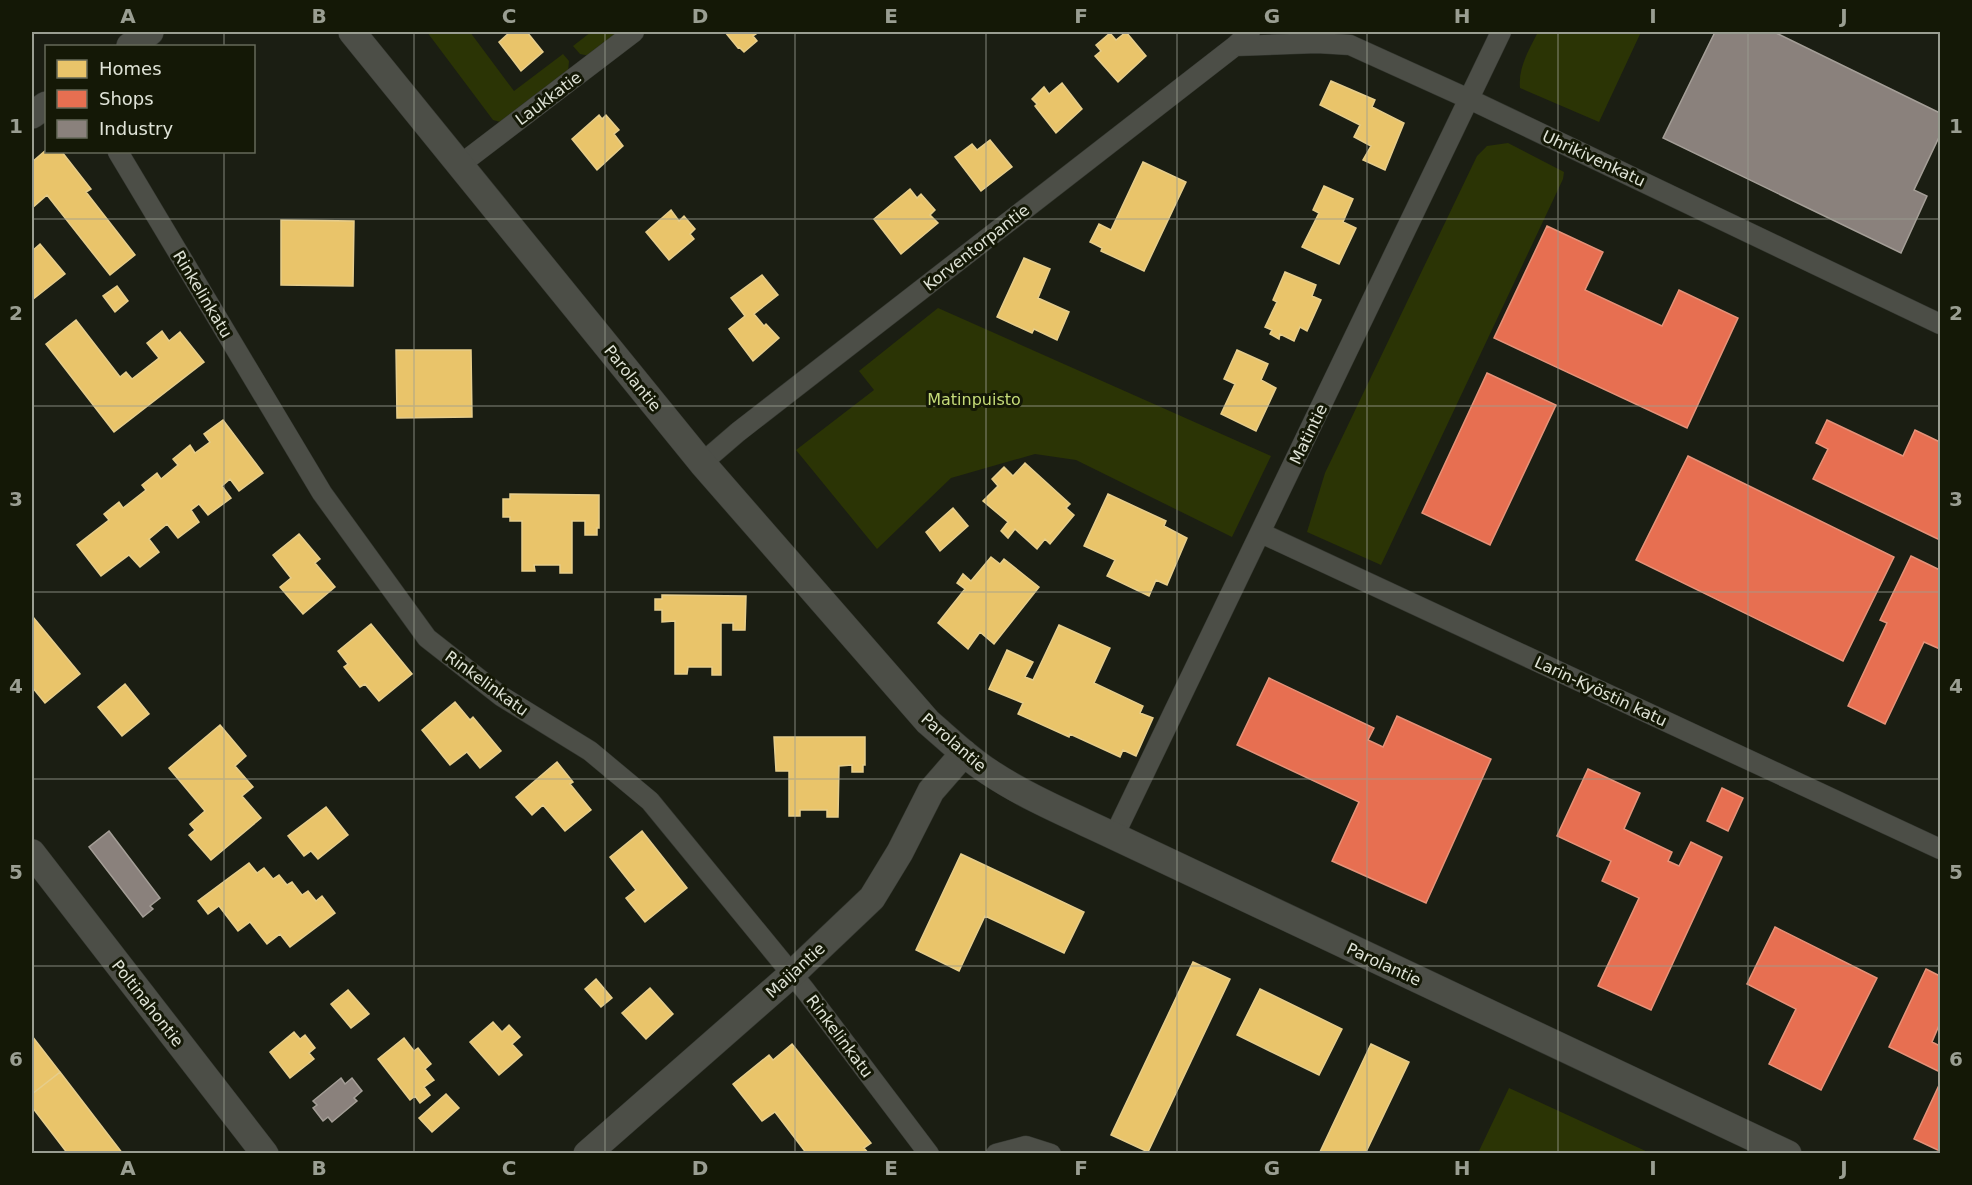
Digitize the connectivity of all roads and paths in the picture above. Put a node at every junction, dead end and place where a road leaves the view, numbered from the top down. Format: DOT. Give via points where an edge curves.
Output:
graph roads {
  1 [pos="150,32"];
  2 [pos="352,32"];
  3 [pos="634,32"];
  4 [pos="1250,32"];
  5 [pos="1334,32"];
  6 [pos="1501,32"];
  7 [pos="131,45"];
  8 [pos="1350,45"];
  9 [pos="1235,46"];
  10 [pos="1469,99"];
  11 [pos="45,106"];
  12 [pos="32,115"];
  13 [pos="119,153"];
  14 [pos="461,164"];
  15 [pos="1941,324"];
  16 [pos="702,463"];
  17 [pos="1261,533"];
  18 [pos="964,753"];
  19 [pos="1114,836"];
  20 [pos="1941,849"];
  21 [pos="32,853"];
  22 [pos="792,974"];
  23 [pos="265,1154"];
  24 [pos="588,1154"];
  25 [pos="929,1154"];
  26 [pos="996,1154"];
  27 [pos="1052,1154"];
  28 [pos="1788,1154"];
  1 -- 7 [label="main road"];
  2 -- 14 [label="main road, Parolantie"];
  3 -- 14 [label="street, Laukkatie"];
  4 -- 9 [label="street, Korventorpantie"];
  5 -- 8 [label="street"];
  6 -- 10 [label="street, Matintie"];
  8 -- 9 [label="street, Uhrikivenkatu"];
  8 -- 10 [label="street, Uhrikivenkatu"];
  9 -- 16 [label="street, Korventorpantie"];
  10 -- 15 [label="street, Uhrikivenkatu"];
  10 -- 17 [label="street, Matintie"];
  11 -- 12 [label="main road"];
  13 -- 22 [label="street, Rinkelinkatu" via="322,493 427,638 501,696 590,751 650,801"];
  14 -- 16 [label="main road, Parolantie"];
  16 -- 18 [label="main road, Parolantie" via="928,722"];
  17 -- 19 [label="street, Matintie"];
  17 -- 20 [label="street, Larin-Kyöstin katu"];
  18 -- 19 [label="main road, Parolantie" via="1010,784"];
  18 -- 22 [label="main road, Maijantie" via="931,790 872,898"];
  19 -- 28 [label="main road, Parolantie"];
  21 -- 23 [label="main road, Poltinahontie"];
  22 -- 24 [label="main road, Maijantie"];
  22 -- 25 [label="street, Rinkelinkatu"];
  26 -- 27 [label="street" via="1026,1146"];
}
